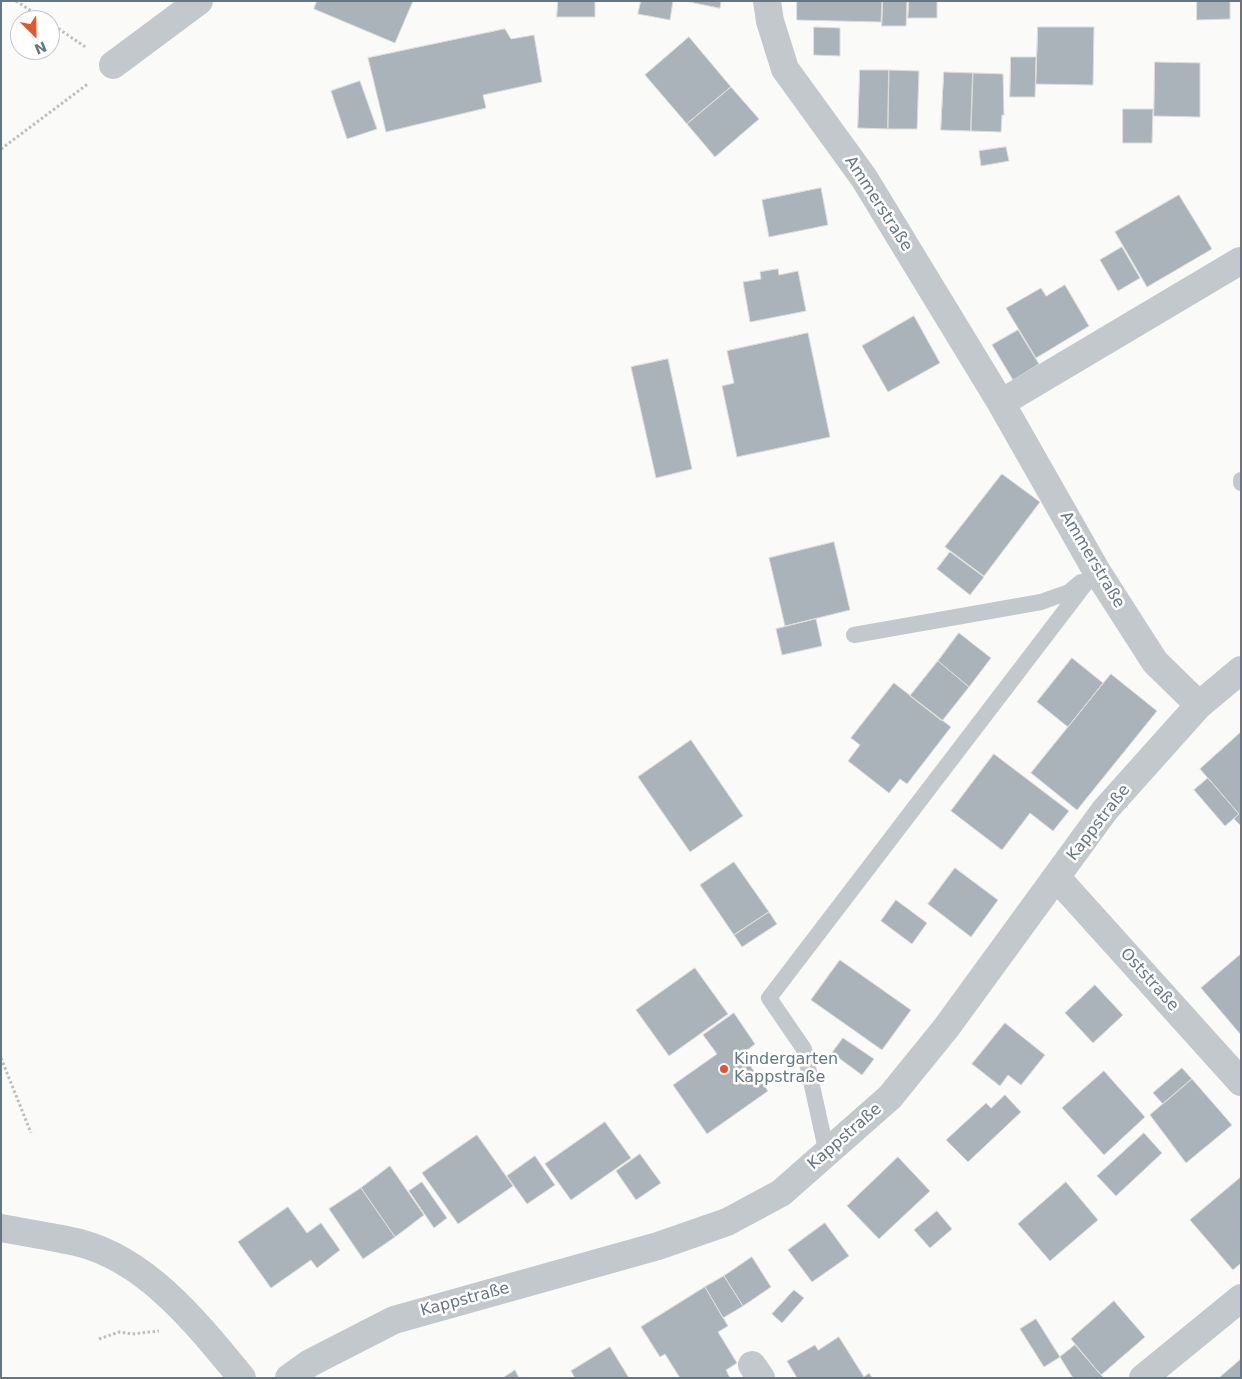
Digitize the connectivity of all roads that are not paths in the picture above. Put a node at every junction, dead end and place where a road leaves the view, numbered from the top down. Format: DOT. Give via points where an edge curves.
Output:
graph roads {
  1 [pos="199,1"];
  2 [pos="767,1"];
  3 [pos="113,65"];
  4 [pos="1241,261"];
  5 [pos="1001,403"];
  6 [pos="1096,570"];
  7 [pos="854,635"];
  8 [pos="1241,670"];
  9 [pos="1199,705"];
  10 [pos="1057,878"];
  11 [pos="1241,1082"];
  12 [pos="827,1154"];
  13 [pos="1,1228"];
  14 [pos="1241,1298"];
  15 [pos="242,1378"];
  16 [pos="289,1378"];
  17 [pos="1143,1378"];
  1 -- 3 [label="street"];
  2 -- 5 [label="street, Ammerstraße" via="785,69 864,178"];
  4 -- 5 [label="street"];
  5 -- 6 [label="street, Ammerstraße"];
  6 -- 7 [label="lane" via="1069,592 1041,602"];
  6 -- 9 [label="street, Ammerstraße" via="1155,662"];
  6 -- 12 [label="lane" via="769,998 804,1049"];
  8 -- 9 [label="street, Kappstraße"];
  9 -- 10 [label="street, Kappstraße" via="1105,810"];
  10 -- 11 [label="street, Oststraße"];
  10 -- 12 [label="street, Kappstraße" via="946,1028 890,1097"];
  12 -- 16 [label="street, Kappstraße" via="781,1193 727,1222 595,1265 394,1320 310,1363"];
  13 -- 15 [label="street" via="81,1244 138,1270 193,1322"];
  14 -- 17 [label="street"];
}
